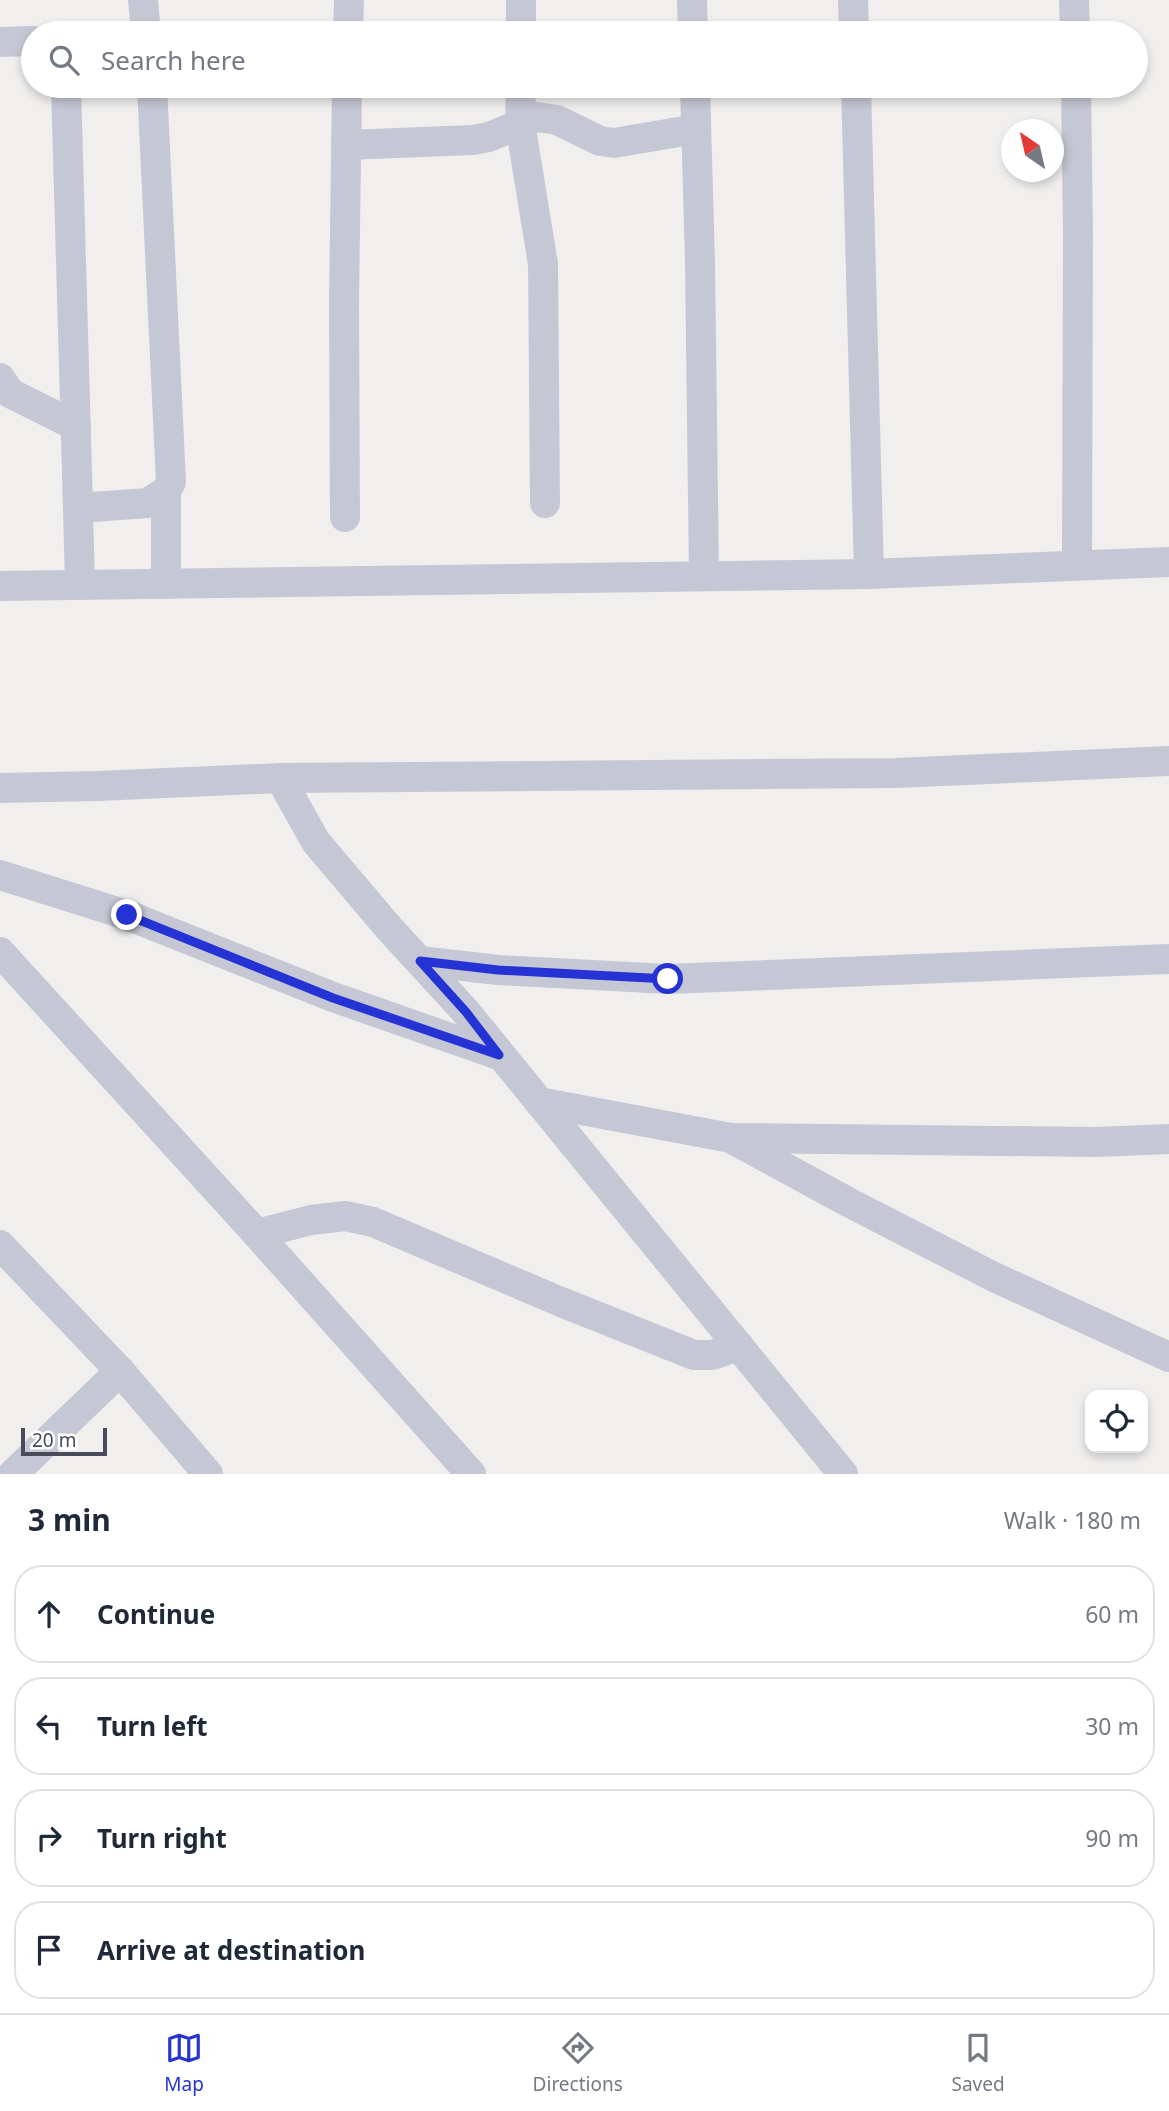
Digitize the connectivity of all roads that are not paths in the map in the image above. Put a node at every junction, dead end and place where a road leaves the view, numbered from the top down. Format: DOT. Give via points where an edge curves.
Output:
graph roads {
  1 [pos="143,0"];
  2 [pos="349,0"];
  3 [pos="521,0"];
  4 [pos="692,0"];
  5 [pos="853,0"];
  6 [pos="1074,0"];
  7 [pos="145,21"];
  8 [pos="348,21"];
  9 [pos="521,21"];
  10 [pos="693,21"];
  11 [pos="854,21"];
  12 [pos="1075,21"];
  13 [pos="21,41"];
  14 [pos="0,42"];
  15 [pos="66,98"];
  16 [pos="153,98"];
  17 [pos="347,98"];
  18 [pos="521,98"];
  19 [pos="695,98"];
  20 [pos="856,98"];
  21 [pos="1076,98"];
  22 [pos="520,123"];
  23 [pos="696,129"];
  24 [pos="346,145"];
  25 [pos="0,378"];
  26 [pos="76,426"];
  27 [pos="166,491"];
  28 [pos="545,503"];
  29 [pos="78,508"];
  30 [pos="345,517"];
  31 [pos="1169,562"];
  32 [pos="1077,565"];
  33 [pos="869,574"];
  34 [pos="704,576"];
  35 [pos="166,584"];
  36 [pos="80,585"];
  37 [pos="0,586"];
  38 [pos="1169,761"];
  39 [pos="280,778"];
  40 [pos="0,788"];
  41 [pos="0,875"];
  42 [pos="0,952"];
  43 [pos="1169,959"];
  44 [pos="420,961"];
  45 [pos="499,1055"];
  46 [pos="539,1102"];
  47 [pos="731,1138"];
  48 [pos="1169,1139"];
  49 [pos="257,1234"];
  50 [pos="0,1245"];
  51 [pos="739,1346"];
  52 [pos="1169,1357"];
  53 [pos="120,1371"];
  54 [pos="199,1471"];
  55 [pos="13,1474"];
  56 [pos="471,1474"];
  57 [pos="843,1474"];
  1 -- 7 [label="street"];
  2 -- 8 [label="street"];
  3 -- 9 [label="street"];
  4 -- 10 [label="street"];
  5 -- 11 [label="street"];
  6 -- 12 [label="street"];
  13 -- 14 [label="street"];
  15 -- 26 [label="street"];
  16 -- 27 [label="street" via="171,482"];
  17 -- 24 [label="street"];
  18 -- 22 [label="street"];
  19 -- 23 [label="street"];
  20 -- 33 [label="street"];
  21 -- 32 [label="street"];
  22 -- 23 [label="street" via="548,117 614,143"];
  22 -- 24 [label="street" via="473,140"];
  22 -- 28 [label="street" via="543,264"];
  23 -- 34 [label="street"];
  24 -- 30 [label="street"];
  25 -- 26 [label="street" via="10,393"];
  26 -- 29 [label="street"];
  27 -- 29 [label="street" via="148,503"];
  27 -- 35 [label="street"];
  29 -- 36 [label="street"];
  31 -- 32 [label="street"];
  32 -- 33 [label="street"];
  33 -- 34 [label="street"];
  34 -- 35 [label="street"];
  35 -- 36 [label="street"];
  36 -- 37 [label="street"];
  38 -- 39 [label="street" via="896,773"];
  39 -- 40 [label="street"];
  39 -- 44 [label="street" via="316,842"];
  41 -- 45 [label="street" via="127,915 333,998"];
  42 -- 49 [label="street"];
  43 -- 44 [label="street" via="668,979"];
  44 -- 45 [label="street"];
  45 -- 46 [label="street"];
  46 -- 47 [label="street"];
  46 -- 51 [label="street"];
  47 -- 48 [label="street"];
  47 -- 52 [label="street" via="994,1277"];
  49 -- 51 [label="street" via="345,1216 373,1222 694,1355 712,1355"];
  49 -- 56 [label="street"];
  50 -- 53 [label="street"];
  51 -- 57 [label="street"];
  53 -- 54 [label="street"];
  53 -- 55 [label="street"];
}
